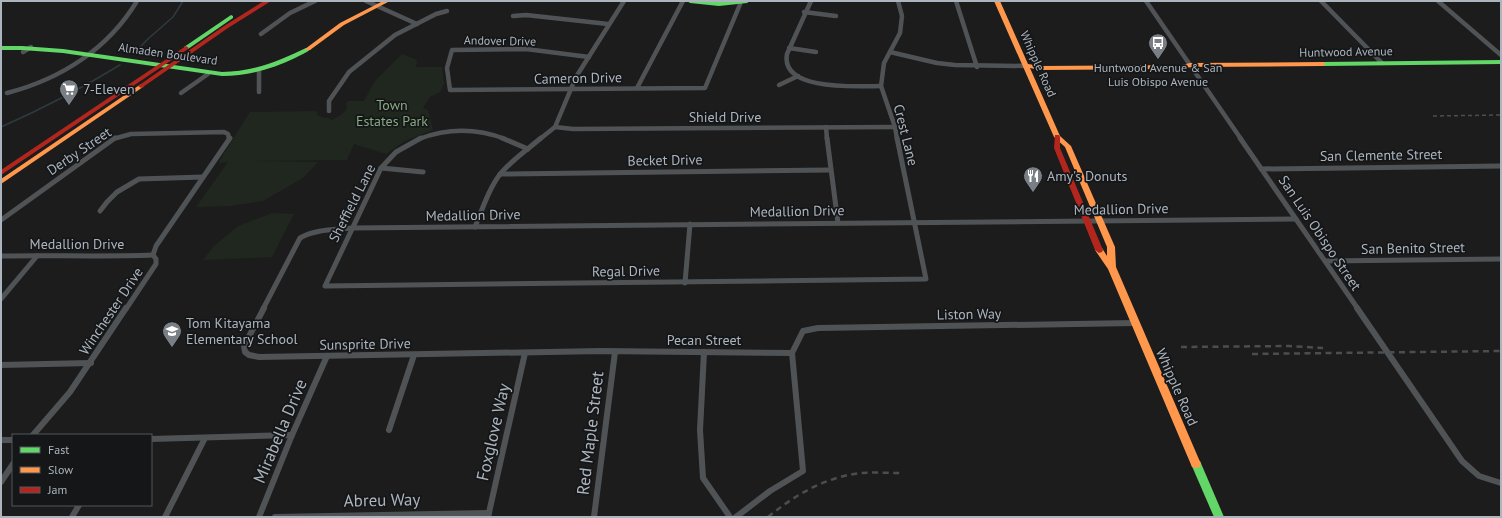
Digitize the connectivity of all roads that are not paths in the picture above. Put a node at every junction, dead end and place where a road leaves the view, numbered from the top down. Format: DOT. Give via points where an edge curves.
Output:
graph roads {
  1 [pos="137,1"];
  2 [pos="258,1"];
  3 [pos="268,1"];
  4 [pos="315,1"];
  5 [pos="366,1"];
  6 [pos="387,1"];
  7 [pos="624,1"];
  8 [pos="683,1"];
  9 [pos="690,1"];
  10 [pos="811,1"];
  11 [pos="898,1"];
  12 [pos="956,1"];
  13 [pos="998,1"];
  14 [pos="1146,1"];
  15 [pos="1321,1"];
  16 [pos="1438,1"];
  17 [pos="744,2"];
  18 [pos="376,6"];
  19 [pos="447,11"];
  20 [pos="804,12"];
  21 [pos="513,16"];
  22 [pos="836,16"];
  23 [pos="417,24"];
  24 [pos="608,24"];
  25 [pos="226,27"];
  26 [pos="261,34"];
  27 [pos="1,48"];
  28 [pos="31,48"];
  29 [pos="789,48"];
  30 [pos="24,52"];
  31 [pos="816,52"];
  32 [pos="890,52"];
  33 [pos="88,55"];
  34 [pos="1501,55"];
  35 [pos="588,57"];
  36 [pos="1501,62"];
  37 [pos="1382,63"];
  38 [pos="160,65"];
  39 [pos="1190,65"];
  40 [pos="169,66"];
  41 [pos="977,66"];
  42 [pos="1026,66"];
  43 [pos="259,70"];
  44 [pos="208,74"];
  45 [pos="798,76"];
  46 [pos="779,85"];
  47 [pos="881,86"];
  48 [pos="637,88"];
  49 [pos="450,90"];
  50 [pos="570,90"];
  51 [pos="259,92"];
  52 [pos="7,93"];
  53 [pos="181,94"];
  54 [pos="329,111"];
  55 [pos="555,127"];
  56 [pos="826,127"];
  57 [pos="895,127"];
  58 [pos="228,134"];
  59 [pos="1057,137"];
  60 [pos="528,149"];
  61 [pos="1501,166"];
  62 [pos="381,168"];
  63 [pos="1261,168"];
  64 [pos="830,170"];
  65 [pos="423,172"];
  66 [pos="1,173"];
  67 [pos="500,174"];
  68 [pos="203,177"];
  69 [pos="1,182"];
  70 [pos="100,212"];
  71 [pos="1296,219"];
  72 [pos="1,220"];
  73 [pos="1087,221"];
  74 [pos="1100,221"];
  75 [pos="915,222"];
  76 [pos="838,223"];
  77 [pos="690,224"];
  78 [pos="475,227"];
  79 [pos="352,228"];
  80 [pos="300,238"];
  81 [pos="153,255"];
  82 [pos="1,256"];
  83 [pos="37,256"];
  84 [pos="1501,259"];
  85 [pos="1325,261"];
  86 [pos="1112,268"];
  87 [pos="926,279"];
  88 [pos="686,283"];
  89 [pos="325,286"];
  90 [pos="1,299"];
  91 [pos="1135,323"];
  92 [pos="615,352"];
  93 [pos="704,352"];
  94 [pos="525,353"];
  95 [pos="792,353"];
  96 [pos="414,354"];
  97 [pos="327,356"];
  98 [pos="90,363"];
  99 [pos="1,365"];
  100 [pos="388,430"];
  101 [pos="34,434"];
  102 [pos="292,436"];
  103 [pos="205,438"];
  104 [pos="152,439"];
  105 [pos="1,440"];
  106 [pos="12,440"];
  107 [pos="12,466"];
  108 [pos="1,482"];
  109 [pos="1501,483"];
  110 [pos="78,506"];
  111 [pos="489,515"];
  112 [pos="72,517"];
  113 [pos="165,517"];
  114 [pos="259,517"];
  115 [pos="274,517"];
  116 [pos="594,517"];
  117 [pos="730,517"];
  118 [pos="736,517"];
  119 [pos="1219,517"];
  1 -- 33 [label="street" via="133,10 112,35"];
  2 -- 25 [label="main road"];
  2 -- 38 [label="main road"];
  3 -- 25 [label="main road"];
  4 -- 26 [label="street" via="290,13"];
  5 -- 18 [label="street"];
  6 -- 18 [label="main road, Almaden Boulevard"];
  7 -- 24 [label="street"];
  8 -- 48 [label="street"];
  9 -- 17 [label="main road" via="719,4"];
  10 -- 20 [label="street"];
  11 -- 32 [label="street, Crest Lane" via="902,23 900,34"];
  12 -- 41 [label="street"];
  13 -- 42 [label="main road, Whipple Road"];
  14 -- 39 [label="street, San Luis Obispo Street"];
  15 -- 37 [label="street"];
  16 -- 34 [label="street"];
  17 -- 48 [label="street, Cameron Drive" via="705,88"];
  18 -- 23 [label="street"];
  18 -- 43 [label="main road, Almaden Boulevard" via="342,24 302,53"];
  19 -- 23 [label="street"];
  20 -- 22 [label="street"];
  20 -- 29 [label="street"];
  21 -- 24 [label="street" via="526,15"];
  23 -- 54 [label="street" via="384,43 349,72 329,101"];
  24 -- 35 [label="street"];
  25 -- 40 [label="main road"];
  27 -- 28 [label="main road, Almaden Boulevard"];
  28 -- 30 [label="street"];
  28 -- 33 [label="main road, Almaden Boulevard"];
  29 -- 31 [label="street"];
  29 -- 45 [label="street" via="786,58 789,67"];
  32 -- 41 [label="street, Huntwood Avenue" via="937,63"];
  32 -- 47 [label="street, Crest Lane" via="884,63"];
  33 -- 38 [label="main road, Almaden Boulevard"];
  33 -- 52 [label="street" via="56,75 22,90"];
  35 -- 49 [label="street, Andover Drive" via="526,49 452,50 447,68"];
  35 -- 50 [label="street"];
  36 -- 37 [label="main road, Huntwood Avenue"];
  37 -- 39 [label="main road, Huntwood Avenue"];
  38 -- 40 [label="main road, Almaden Boulevard"];
  38 -- 66 [label="main road"];
  39 -- 42 [label="main road, Huntwood Avenue" via="1040,68"];
  39 -- 63 [label="street, San Luis Obispo Street"];
  40 -- 44 [label="main road, Almaden Boulevard"];
  40 -- 69 [label="main road"];
  41 -- 42 [label="street, Huntwood Avenue"];
  42 -- 59 [label="main road, Whipple Road"];
  43 -- 44 [label="main road, Almaden Boulevard"];
  43 -- 51 [label="street"];
  44 -- 53 [label="street"];
  45 -- 46 [label="street"];
  45 -- 47 [label="street" via="812,83 829,86"];
  47 -- 57 [label="street, Crest Lane"];
  48 -- 50 [label="street, Cameron Drive"];
  49 -- 50 [label="street, Cameron Drive"];
  50 -- 55 [label="street" via="560,120"];
  55 -- 56 [label="street, Shield Drive"];
  55 -- 60 [label="street"];
  56 -- 57 [label="street, Shield Drive"];
  56 -- 64 [label="street"];
  57 -- 75 [label="street, Crest Lane"];
  58 -- 68 [label="street, Winchester Drive" via="230,138"];
  58 -- 72 [label="street, Derby Street" via="131,134 116,137"];
  59 -- 73 [label="main road, Whipple Road" via="1057,148"];
  59 -- 74 [label="main road, Whipple Road" via="1068,146"];
  60 -- 62 [label="street, Sheffield Lane" via="486,133 457,130 415,141 396,152"];
  60 -- 67 [label="street"];
  61 -- 63 [label="street, San Clemente Street"];
  62 -- 65 [label="street"];
  62 -- 79 [label="street, Sheffield Lane"];
  63 -- 71 [label="street, San Luis Obispo Street"];
  64 -- 67 [label="street, Becket Drive"];
  64 -- 76 [label="street"];
  67 -- 78 [label="street"];
  68 -- 70 [label="street" via="133,181 102,205"];
  68 -- 81 [label="street, Winchester Drive" via="156,246"];
  71 -- 74 [label="street, Medallion Drive"];
  71 -- 85 [label="street, San Luis Obispo Street"];
  73 -- 74 [label="street, Medallion Drive"];
  73 -- 75 [label="street, Medallion Drive"];
  73 -- 86 [label="main road, Whipple Road" via="1098,248"];
  74 -- 86 [label="main road, Whipple Road" via="1111,247"];
  75 -- 76 [label="street, Medallion Drive"];
  75 -- 87 [label="street, Crest Lane"];
  76 -- 77 [label="street, Medallion Drive"];
  77 -- 78 [label="street, Medallion Drive"];
  77 -- 88 [label="street"];
  78 -- 79 [label="street, Medallion Drive"];
  79 -- 80 [label="street, Medallion Drive" via="318,231"];
  79 -- 89 [label="street, Sheffield Lane"];
  80 -- 97 [label="street, Sunsprite Drive" via="246,340 245,352 259,357"];
  81 -- 83 [label="street, Medallion Drive"];
  81 -- 98 [label="street, Winchester Drive" via="156,264"];
  82 -- 83 [label="street, Medallion Drive"];
  83 -- 90 [label="street"];
  84 -- 85 [label="street, San Benito Street"];
  85 -- 109 [label="street, San Luis Obispo Street" via="1462,461 1478,476"];
  86 -- 91 [label="main road, Whipple Road"];
  87 -- 88 [label="street, Regal Drive"];
  88 -- 89 [label="street, Regal Drive"];
  91 -- 95 [label="street, Liston Way" via="818,328 803,331"];
  91 -- 119 [label="main road, Whipple Road"];
  92 -- 93 [label="street, Pecan Street"];
  92 -- 94 [label="street, Sunsprite Drive"];
  92 -- 116 [label="street, Red Maple Street"];
  93 -- 95 [label="street, Pecan Street"];
  93 -- 117 [label="street" via="700,430 703,478"];
  94 -- 96 [label="street, Sunsprite Drive"];
  94 -- 111 [label="street, Foxglove Way"];
  95 -- 118 [label="street" via="803,471 770,491"];
  96 -- 97 [label="street, Sunsprite Drive"];
  96 -- 100 [label="street"];
  97 -- 102 [label="street, Mirabella Drive"];
  98 -- 99 [label="street"];
  98 -- 101 [label="street, Winchester Drive" via="70,392"];
  102 -- 103 [label="street"];
  102 -- 114 [label="street, Mirabella Drive"];
  103 -- 104 [label="street"];
  103 -- 113 [label="street"];
  105 -- 106 [label="street"];
  107 -- 108 [label="street"];
  110 -- 112 [label="street"];
  111 -- 115 [label="street, Abreu Way"];
}
